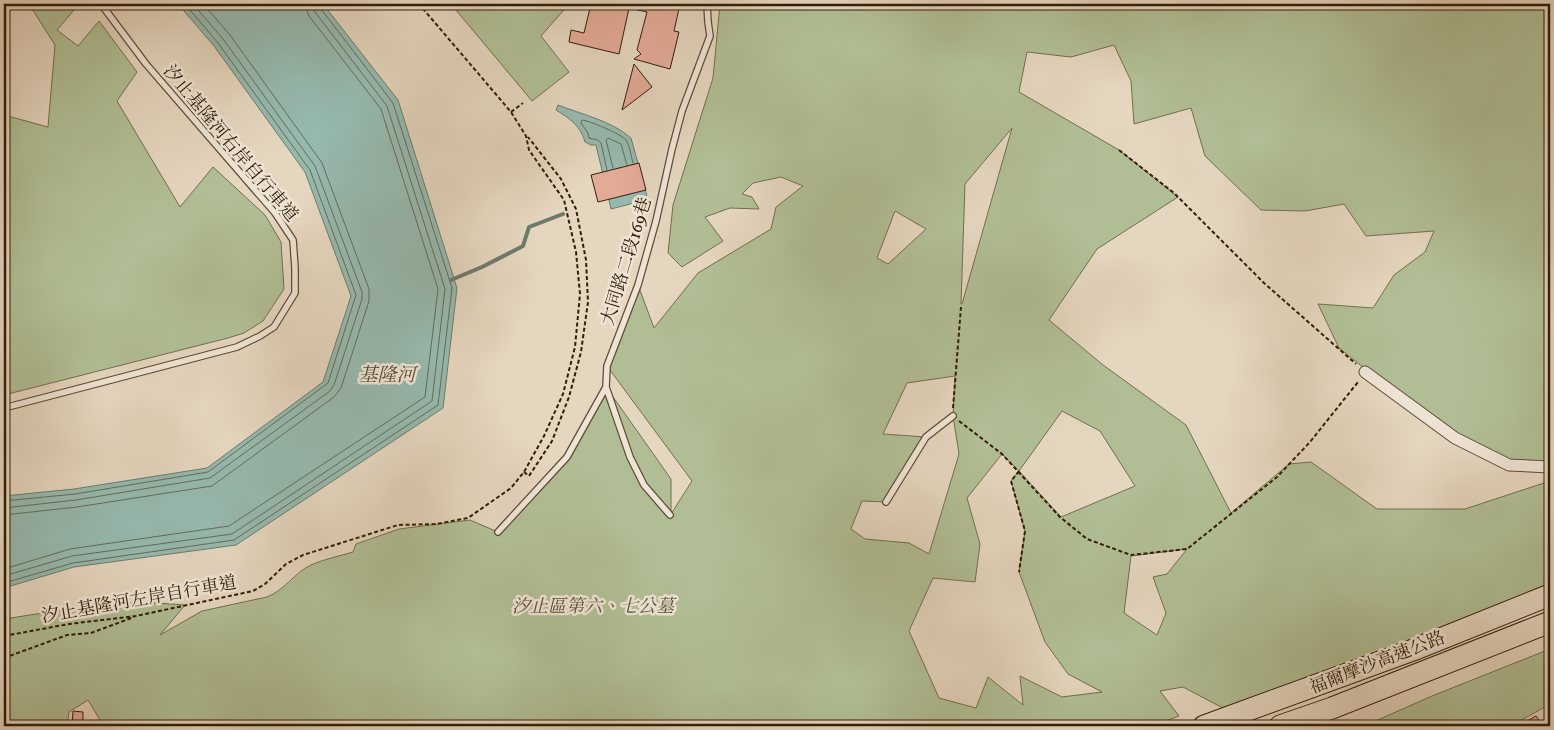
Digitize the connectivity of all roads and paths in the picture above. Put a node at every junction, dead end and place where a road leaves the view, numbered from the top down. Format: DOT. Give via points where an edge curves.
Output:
graph roads {
  1 [pos="101,4"];
  2 [pos="419,4"];
  3 [pos="707,4"];
  4 [pos="523,103"];
  5 [pos="511,112"];
  6 [pos="526,136"];
  7 [pos="1119,150"];
  8 [pos="961,307"];
  9 [pos="1366,372"];
  10 [pos="606,386"];
  11 [pos="4,408"];
  12 [pos="952,416"];
  13 [pos="1550,467"];
  14 [pos="1019,471"];
  15 [pos="524,472"];
  16 [pos="886,502"];
  17 [pos="670,515"];
  18 [pos="498,532"];
  19 [pos="1019,572"];
  20 [pos="1550,595"];
  21 [pos="136,616"];
  22 [pos="1550,622"];
  23 [pos="4,636"];
  24 [pos="4,658"];
  25 [pos="1204,726"];
  26 [pos="1280,726"];
  1 -- 11 [label="lane, 汐止基隆河右岸自行車道" via="146,64 275,213 293,240 295,293 274,327 237,347"];
  2 -- 5 [label="path, 汐止基隆河左岸自行車道"];
  3 -- 10 [label="lane, 大同路二段169巷" via="710,36 682,111 638,286 607,366"];
  4 -- 5 [label="path"];
  5 -- 6 [label="path, 汐止基隆河左岸自行車道"];
  6 -- 15 [label="path, 汐止基隆河左岸自行車道" via="529,150 564,200 576,252 580,294 575,347 563,394"];
  6 -- 15 [label="path" via="561,179 576,209 586,260 588,302 570,397 552,442 529,476"];
  7 -- 9 [label="path" via="1174,193 1264,283"];
  8 -- 12 [label="path"];
  9 -- 13 [label="street" via="1455,438 1509,465"];
  9 -- 14 [label="path" via="1310,442 1277,476 1187,549 1131,555 1087,539 1060,517"];
  10 -- 17 [label="lane, 大同路二段169巷" via="630,457 644,485"];
  10 -- 18 [label="lane" via="567,457"];
  12 -- 14 [label="path"];
  12 -- 16 [label="lane" via="926,437"];
  14 -- 19 [label="path" via="1011,481 1025,531"];
  15 -- 21 [label="path, 汐止基隆河左岸自行車道" via="510,488 468,518 437,524 398,525 303,555 286,564 253,591"];
  20 -- 25 [label="highway, 福爾摩沙高速公路" via="1413,650"];
  21 -- 23 [label="path, 汐止基隆河左岸自行車道"];
  21 -- 24 [label="path" via="91,633 67,635"];
  22 -- 26 [label="highway, 福爾摩沙高速公路"];
}
